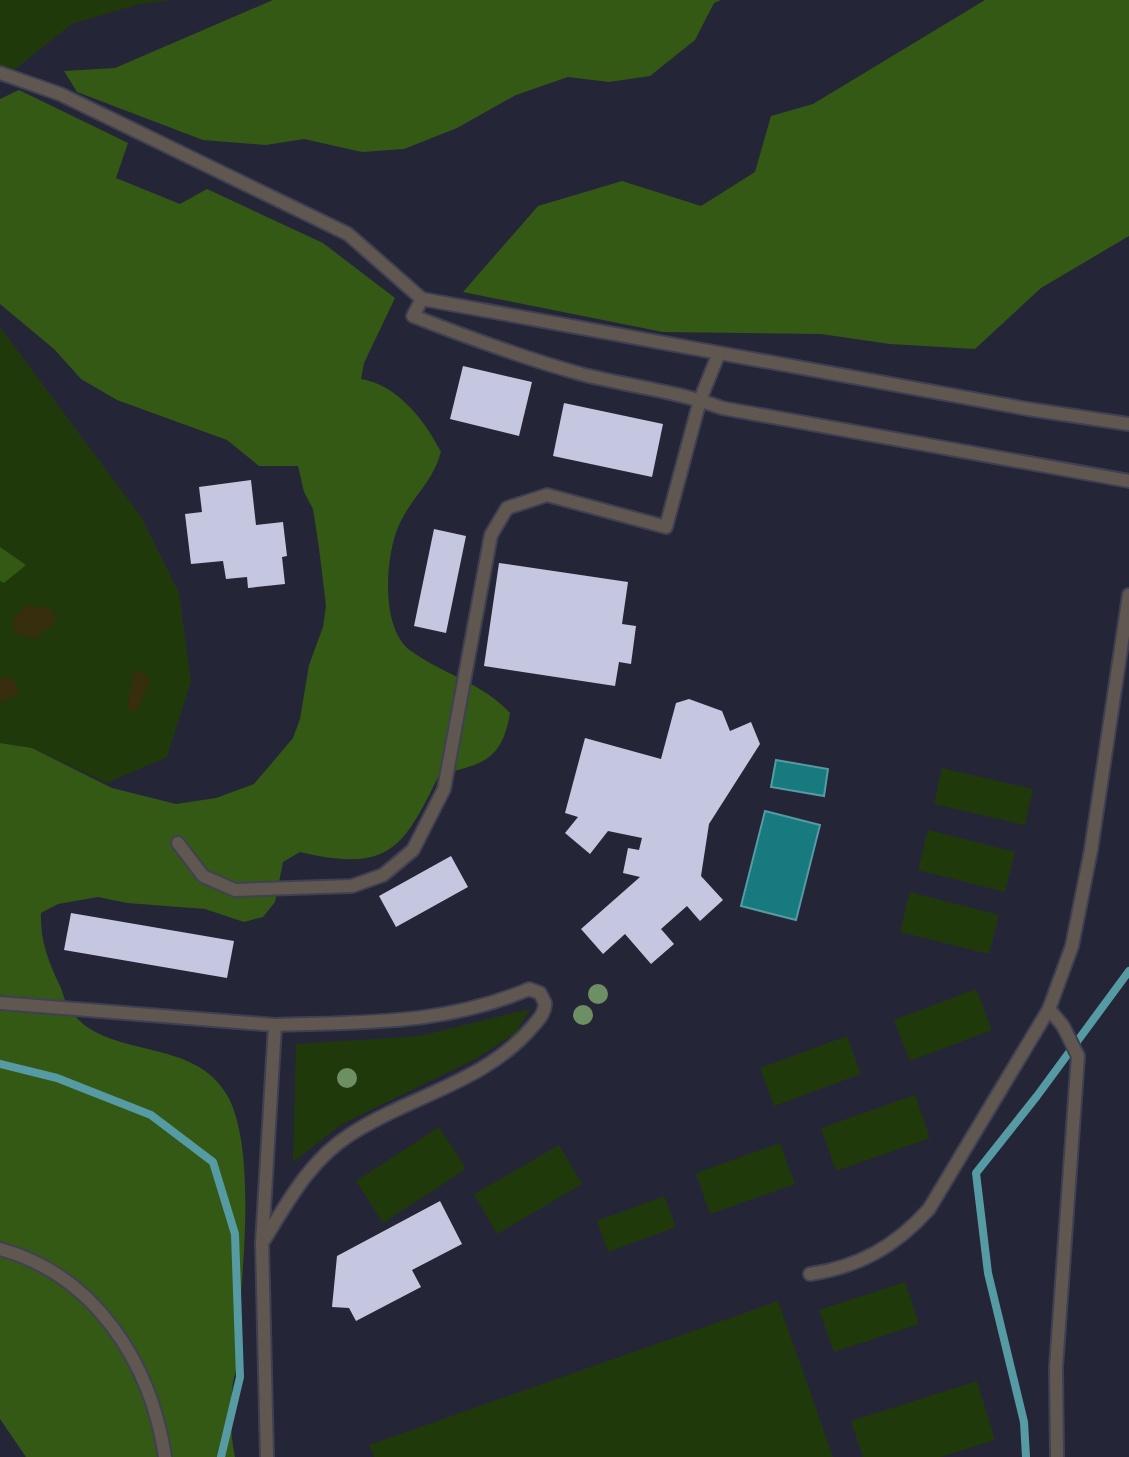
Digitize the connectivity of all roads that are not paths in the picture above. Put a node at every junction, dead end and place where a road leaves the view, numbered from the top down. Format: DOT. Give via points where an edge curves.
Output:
graph roads {
  1 [pos="0,73"];
  2 [pos="422,299"];
  3 [pos="719,353"];
  4 [pos="700,400"];
  5 [pos="1129,424"];
  6 [pos="1129,481"];
  7 [pos="1129,595"];
  8 [pos="1124,658"];
  9 [pos="178,843"];
  10 [pos="0,1003"];
  11 [pos="1049,1009"];
  12 [pos="275,1025"];
  13 [pos="262,1244"];
  14 [pos="0,1249"];
  15 [pos="810,1274"];
  16 [pos="164,1457"];
  17 [pos="267,1457"];
  18 [pos="1057,1457"];
  1 -- 2 [label="lane" via="60,94 348,234"];
  2 -- 3 [label="lane"];
  2 -- 4 [label="lane" via="413,316 495,348 582,374"];
  3 -- 4 [label="lane"];
  3 -- 5 [label="lane"];
  4 -- 6 [label="lane" via="722,408"];
  4 -- 9 [label="lane" via="666,527 547,495 507,508 491,535 444,789 414,850 399,863 368,881 336,889 235,890 203,876"];
  7 -- 8 [label="lane"];
  8 -- 11 [label="lane" via="1072,946"];
  10 -- 12 [label="lane"];
  11 -- 15 [label="lane" via="942,1190 921,1217 877,1253 845,1267"];
  11 -- 18 [label="lane" via="1079,1056 1056,1367"];
  12 -- 13 [label="lane"];
  12 -- 13 [label="lane" via="419,1021 499,1002 529,989 540,993 545,1003 542,1015 516,1046 474,1074 351,1134 311,1166"];
  13 -- 17 [label="lane"];
  14 -- 16 [label="lane" via="58,1275 101,1311 145,1382"];
}
